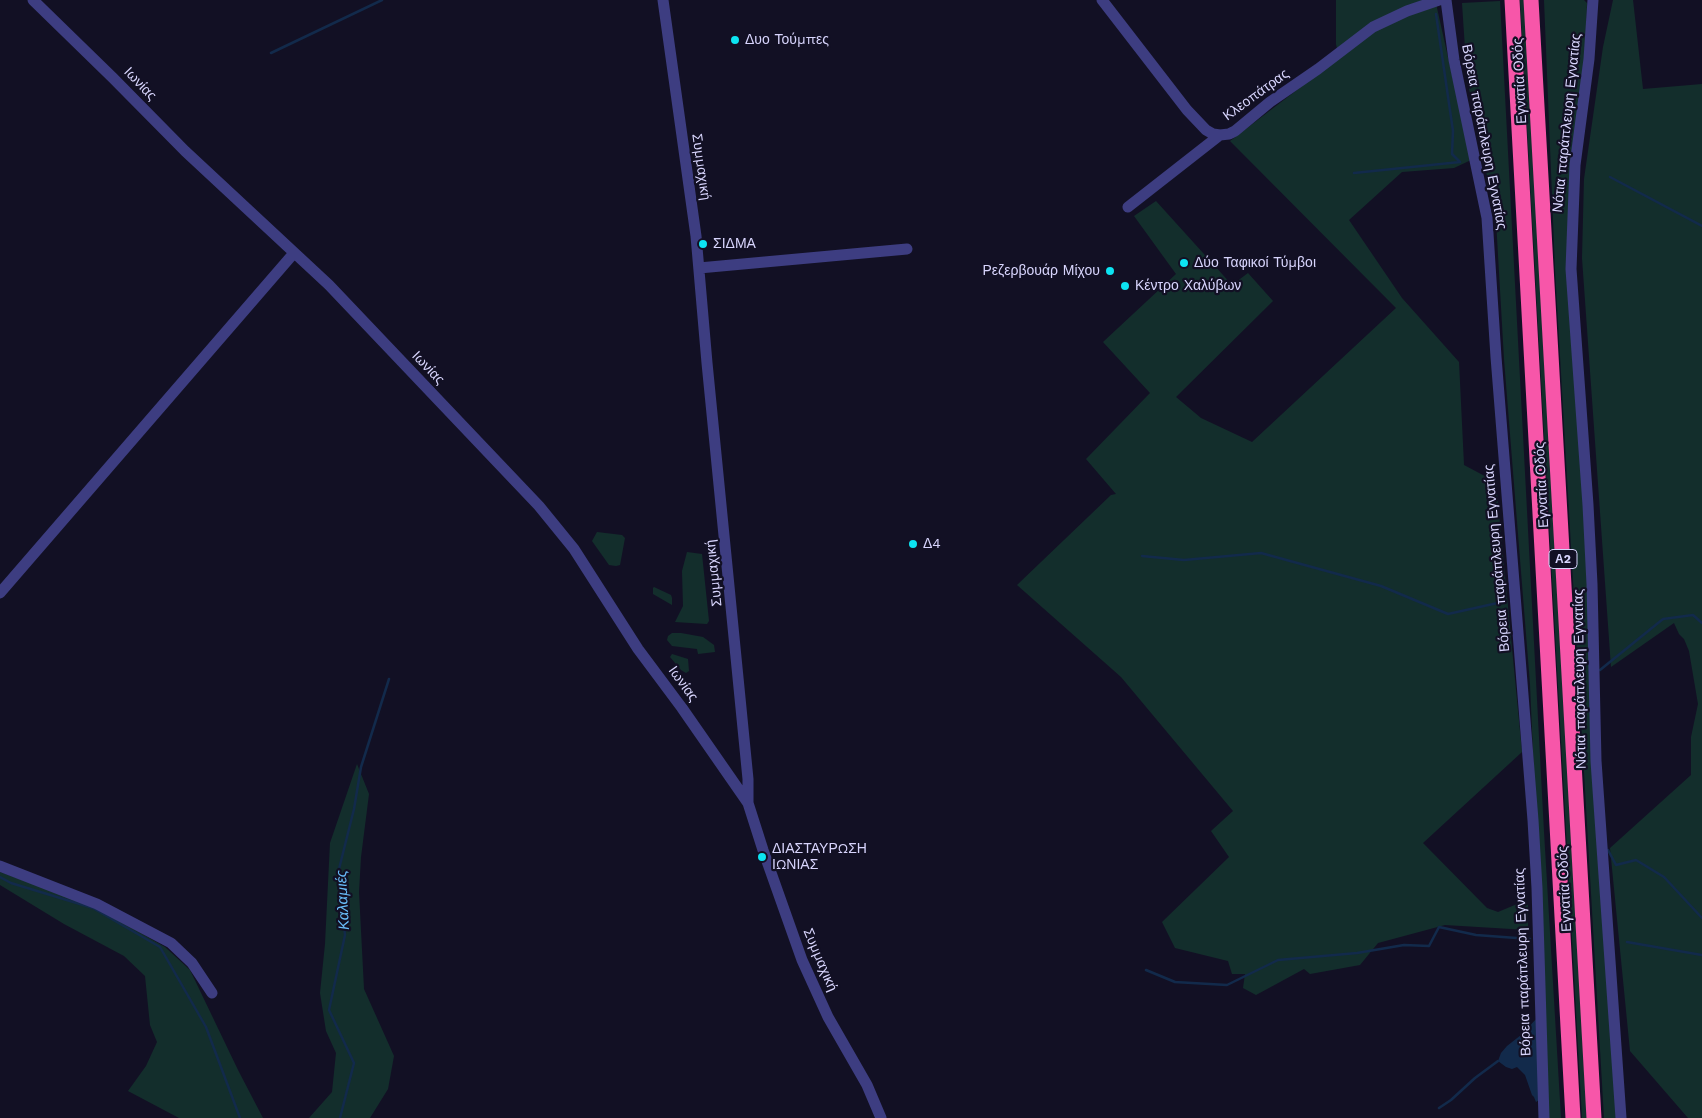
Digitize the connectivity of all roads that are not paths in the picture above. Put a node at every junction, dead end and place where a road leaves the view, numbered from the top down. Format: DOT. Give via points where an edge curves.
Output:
graph roads {
  1 [pos="33,0"];
  2 [pos="663,0"];
  3 [pos="1102,0"];
  4 [pos="1439,0"];
  5 [pos="1446,0"];
  6 [pos="1512,0"];
  7 [pos="1532,0"];
  8 [pos="1593,0"];
  9 [pos="1603,0"];
  10 [pos="1592,20"];
  11 [pos="1220,135"];
  12 [pos="1128,207"];
  13 [pos="907,249"];
  14 [pos="294,253"];
  15 [pos="699,268"];
  16 [pos="0,593"];
  17 [pos="748,779"];
  18 [pos="734,782"];
  19 [pos="748,803"];
  20 [pos="0,866"];
  21 [pos="212,993"];
  22 [pos="882,1118"];
  23 [pos="1544,1118"];
  24 [pos="1573,1118"];
  25 [pos="1594,1118"];
  26 [pos="1621,1118"];
  1 -- 14 [label="street, Ιωνίας" via="185,152"];
  2 -- 15 [label="street, Συμμαχική"];
  3 -- 11 [label="street, Κλεοπάτρας" via="1187,110 1206,130"];
  4 -- 11 [label="street, Κλεοπάτρας" via="1373,26 1235,131"];
  5 -- 23 [label="street, Βόρεια παράπλευρη Εγνατίας" via="1454,60 1486,218 1533,820"];
  6 -- 24 [label="highway, Εγνατία Οδός / Α2"];
  7 -- 25 [label="highway, Εγνατία Οδός / Α2"];
  8 -- 10 [label="street, Νότια παράπλευρη Εγνατίας"];
  9 -- 10 [label="street"];
  10 -- 26 [label="street, Νότια παράπλευρη Εγνατίας" via="1575,165 1571,269 1588,504 1596,761"];
  11 -- 12 [label="street"];
  13 -- 15 [label="street"];
  14 -- 16 [label="street"];
  14 -- 18 [label="street, Ιωνίας" via="539,506 574,549 633,641"];
  15 -- 17 [label="street, Συμμαχική"];
  17 -- 18 [label="street"];
  17 -- 19 [label="street, Συμμαχική"];
  18 -- 19 [label="street, Ιωνίας"];
  19 -- 22 [label="street, Συμμαχική" via="802,960 824,1009"];
  20 -- 21 [label="street" via="97,904 171,943 192,963"];
}
